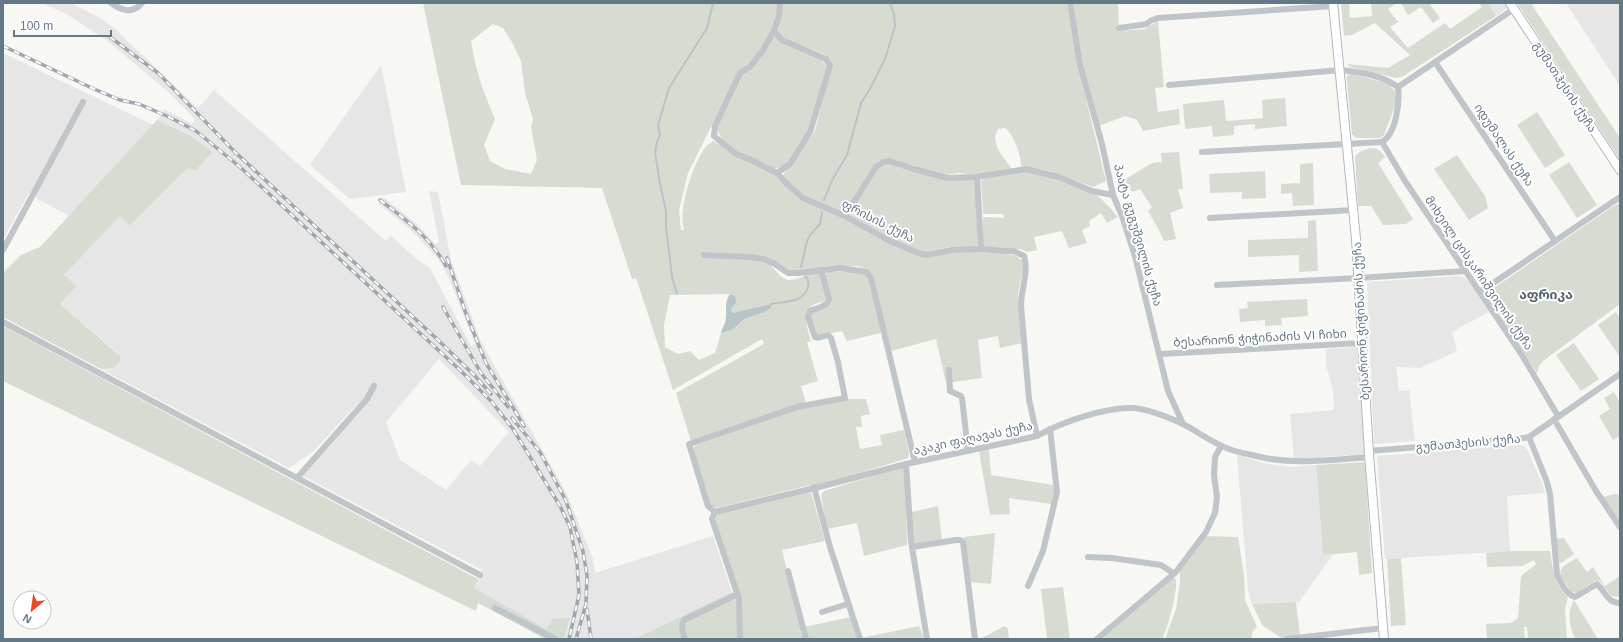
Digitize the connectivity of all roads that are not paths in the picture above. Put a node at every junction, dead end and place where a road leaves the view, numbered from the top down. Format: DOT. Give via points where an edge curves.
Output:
graph roads {
  1 [pos="111,3"];
  2 [pos="142,3"];
  3 [pos="780,3"];
  4 [pos="1070,3"];
  5 [pos="1334,4"];
  6 [pos="1512,6"];
  7 [pos="1119,28"];
  8 [pos="774,31"];
  9 [pos="1435,62"];
  10 [pos="1340,70"];
  11 [pos="1169,84"];
  12 [pos="1398,87"];
  13 [pos="83,102"];
  14 [pos="1382,142"];
  15 [pos="1348,144"];
  16 [pos="1202,152"];
  17 [pos="1620,170"];
  18 [pos="777,173"];
  19 [pos="977,177"];
  20 [pos="1113,195"];
  21 [pos="1620,197"];
  22 [pos="1354,210"];
  23 [pos="845,216"];
  24 [pos="1210,218"];
  25 [pos="1555,241"];
  26 [pos="981,249"];
  27 [pos="3,250"];
  28 [pos="704,255"];
  29 [pos="821,270"];
  30 [pos="1465,271"];
  31 [pos="1359,278"];
  32 [pos="1217,285"];
  33 [pos="1480,292"];
  34 [pos="3,322"];
  35 [pos="1362,343"];
  36 [pos="1160,354"];
  37 [pos="949,370"];
  38 [pos="1620,374"];
  39 [pos="374,386"];
  40 [pos="1556,418"];
  41 [pos="1183,424"];
  42 [pos="1050,429"];
  43 [pos="1037,436"];
  44 [pos="1529,437"];
  45 [pos="1221,446"];
  46 [pos="968,451"];
  47 [pos="1370,454"];
  48 [pos="915,462"];
  49 [pos="906,464"];
  50 [pos="297,478"];
  51 [pos="814,487"];
  52 [pos="715,512"];
  53 [pos="1620,527"];
  54 [pos="912,547"];
  55 [pos="1088,557"];
  56 [pos="788,571"];
  57 [pos="1173,574"];
  58 [pos="480,575"];
  59 [pos="1028,586"];
  60 [pos="738,594"];
  61 [pos="1620,603"];
  62 [pos="848,604"];
  63 [pos="495,608"];
  64 [pos="822,612"];
  65 [pos="1383,628"];
  66 [pos="1303,638"];
  67 [pos="555,639"];
  68 [pos="685,639"];
  69 [pos="740,639"];
  70 [pos="806,639"];
  71 [pos="860,639"];
  72 [pos="927,639"];
  73 [pos="974,639"];
  74 [pos="1097,639"];
  75 [pos="1287,639"];
  76 [pos="1384,639"];
  1 -- 2 [label="street" via="121,10 130,11"];
  3 -- 8 [label="street, ფრისის ქუჩა"];
  4 -- 20 [label="street, პაატა გუგუშვილის ქუჩა" via="1080,65"];
  5 -- 7 [label="street" via="1158,18 1147,24"];
  5 -- 10 [label="street, ბესარიონ ჭიჭინაძის ქუჩა"];
  6 -- 9 [label="street"];
  6 -- 17 [label="street, გუმათჰესის ქუჩა"];
  8 -- 18 [label="street" via="782,40 826,59 830,66 810,132 790,164"];
  8 -- 18 [label="street, ფრისის ქუჩა" via="750,67 740,73 714,136 736,154"];
  9 -- 12 [label="street"];
  9 -- 25 [label="street, იდუმალას ქუჩა"];
  10 -- 11 [label="street"];
  10 -- 12 [label="street" via="1377,76"];
  10 -- 15 [label="street, ბესარიონ ჭიჭინაძის ქუჩა"];
  12 -- 14 [label="street" via="1396,117 1386,140"];
  13 -- 27 [label="street"];
  14 -- 15 [label="street"];
  14 -- 30 [label="street, მიხეილ ცისკარიშვილის ქუჩა" via="1392,162"];
  15 -- 16 [label="street"];
  15 -- 22 [label="street, ბესარიონ ჭიჭინაძის ქუჩა"];
  18 -- 23 [label="street, ფრისის ქუჩა" via="803,198"];
  19 -- 20 [label="street" via="1026,169 1060,178 1092,191"];
  19 -- 23 [label="street" via="947,178 888,161 883,162 876,167"];
  19 -- 26 [label="street"];
  20 -- 36 [label="street, პაატა გუგუშვილის ქუჩა" via="1135,256 1145,304"];
  21 -- 25 [label="street"];
  22 -- 24 [label="street"];
  22 -- 31 [label="street, ბესარიონ ჭიჭინაძის ქუჩა"];
  23 -- 26 [label="street, ფრისის ქუჩა" via="888,240 926,255 952,250"];
  25 -- 33 [label="street"];
  26 -- 43 [label="street, ფრისის ქუჩა" via="1014,251 1024,256 1026,262 1021,306 1029,399"];
  28 -- 29 [label="street" via="764,259 788,273"];
  29 -- 48 [label="street" via="858,269 867,272 871,278"];
  29 -- 52 [label="street" via="829,299 825,305 810,311 808,317 815,337 828,335 831,338 845,398 797,407 689,444 708,506"];
  30 -- 31 [label="street"];
  30 -- 33 [label="street, მიხეილ ცისკარიშვილის ქუჩა"];
  31 -- 32 [label="street"];
  31 -- 35 [label="street, ბესარიონ ჭიჭინაძის ქუჩა"];
  33 -- 40 [label="street, მიხეილ ცისკარიშვილის ქუჩა" via="1530,369"];
  34 -- 50 [label="street"];
  35 -- 36 [label="street, ბესარიონ ჭიჭინაძის VI ჩიხი"];
  35 -- 47 [label="street, ბესარიონ ჭიჭინაძის ქუჩა"];
  36 -- 41 [label="street, პაატა გუგუშვილის ქუჩა" via="1168,391"];
  37 -- 46 [label="street" via="950,391 962,398"];
  38 -- 40 [label="street, გუმათჰესის ქუჩა"];
  39 -- 50 [label="street" via="367,399"];
  40 -- 44 [label="street, გუმათჰესის ქუჩა"];
  40 -- 53 [label="street, მიხეილ ცისკარიშვილის ქუჩა" via="1596,491"];
  41 -- 42 [label="street, აკაკი ფაღავას ქუჩა" via="1135,408 1118,408"];
  41 -- 45 [label="street, აკაკი ფაღავას ქუჩა"];
  42 -- 43 [label="street, აკაკი ფაღავას ქუჩა"];
  42 -- 59 [label="street" via="1058,492 1042,551"];
  43 -- 46 [label="street, აკაკი ფაღავას ქუჩა"];
  44 -- 47 [label="street, გუმათჰესის ქუჩა"];
  44 -- 61 [label="street" via="1550,494 1557,574 1561,584 1575,597 1597,584 1608,599"];
  45 -- 47 [label="street, აკაკი ფაღავას ქუჩა" via="1280,461 1297,462"];
  45 -- 57 [label="street" via="1215,456 1217,497 1214,513 1206,532"];
  46 -- 48 [label="street, აკაკი ფაღავას ქუჩა"];
  47 -- 65 [label="street, ბესარიონ ჭიჭინაძის ქუჩა"];
  48 -- 49 [label="street, აკაკი ფაღავას ქუჩა"];
  49 -- 51 [label="street, აკაკი ფაღავას ქუჩა"];
  49 -- 54 [label="street"];
  50 -- 58 [label="street"];
  51 -- 52 [label="street, აკაკი ფაღავას ქუჩა"];
  51 -- 62 [label="street"];
  52 -- 60 [label="street" via="712,519"];
  54 -- 72 [label="street"];
  54 -- 73 [label="street" via="956,540 963,542"];
  55 -- 57 [label="street" via="1161,565"];
  56 -- 70 [label="street"];
  57 -- 74 [label="street"];
  60 -- 68 [label="street" via="684,620 682,630"];
  60 -- 69 [label="street"];
  62 -- 64 [label="street"];
  62 -- 71 [label="street"];
  63 -- 67 [label="street"];
  65 -- 66 [label="street"];
  65 -- 76 [label="street, ბესარიონ ჭიჭინაძის ქუჩა"];
  66 -- 75 [label="street"];
}
